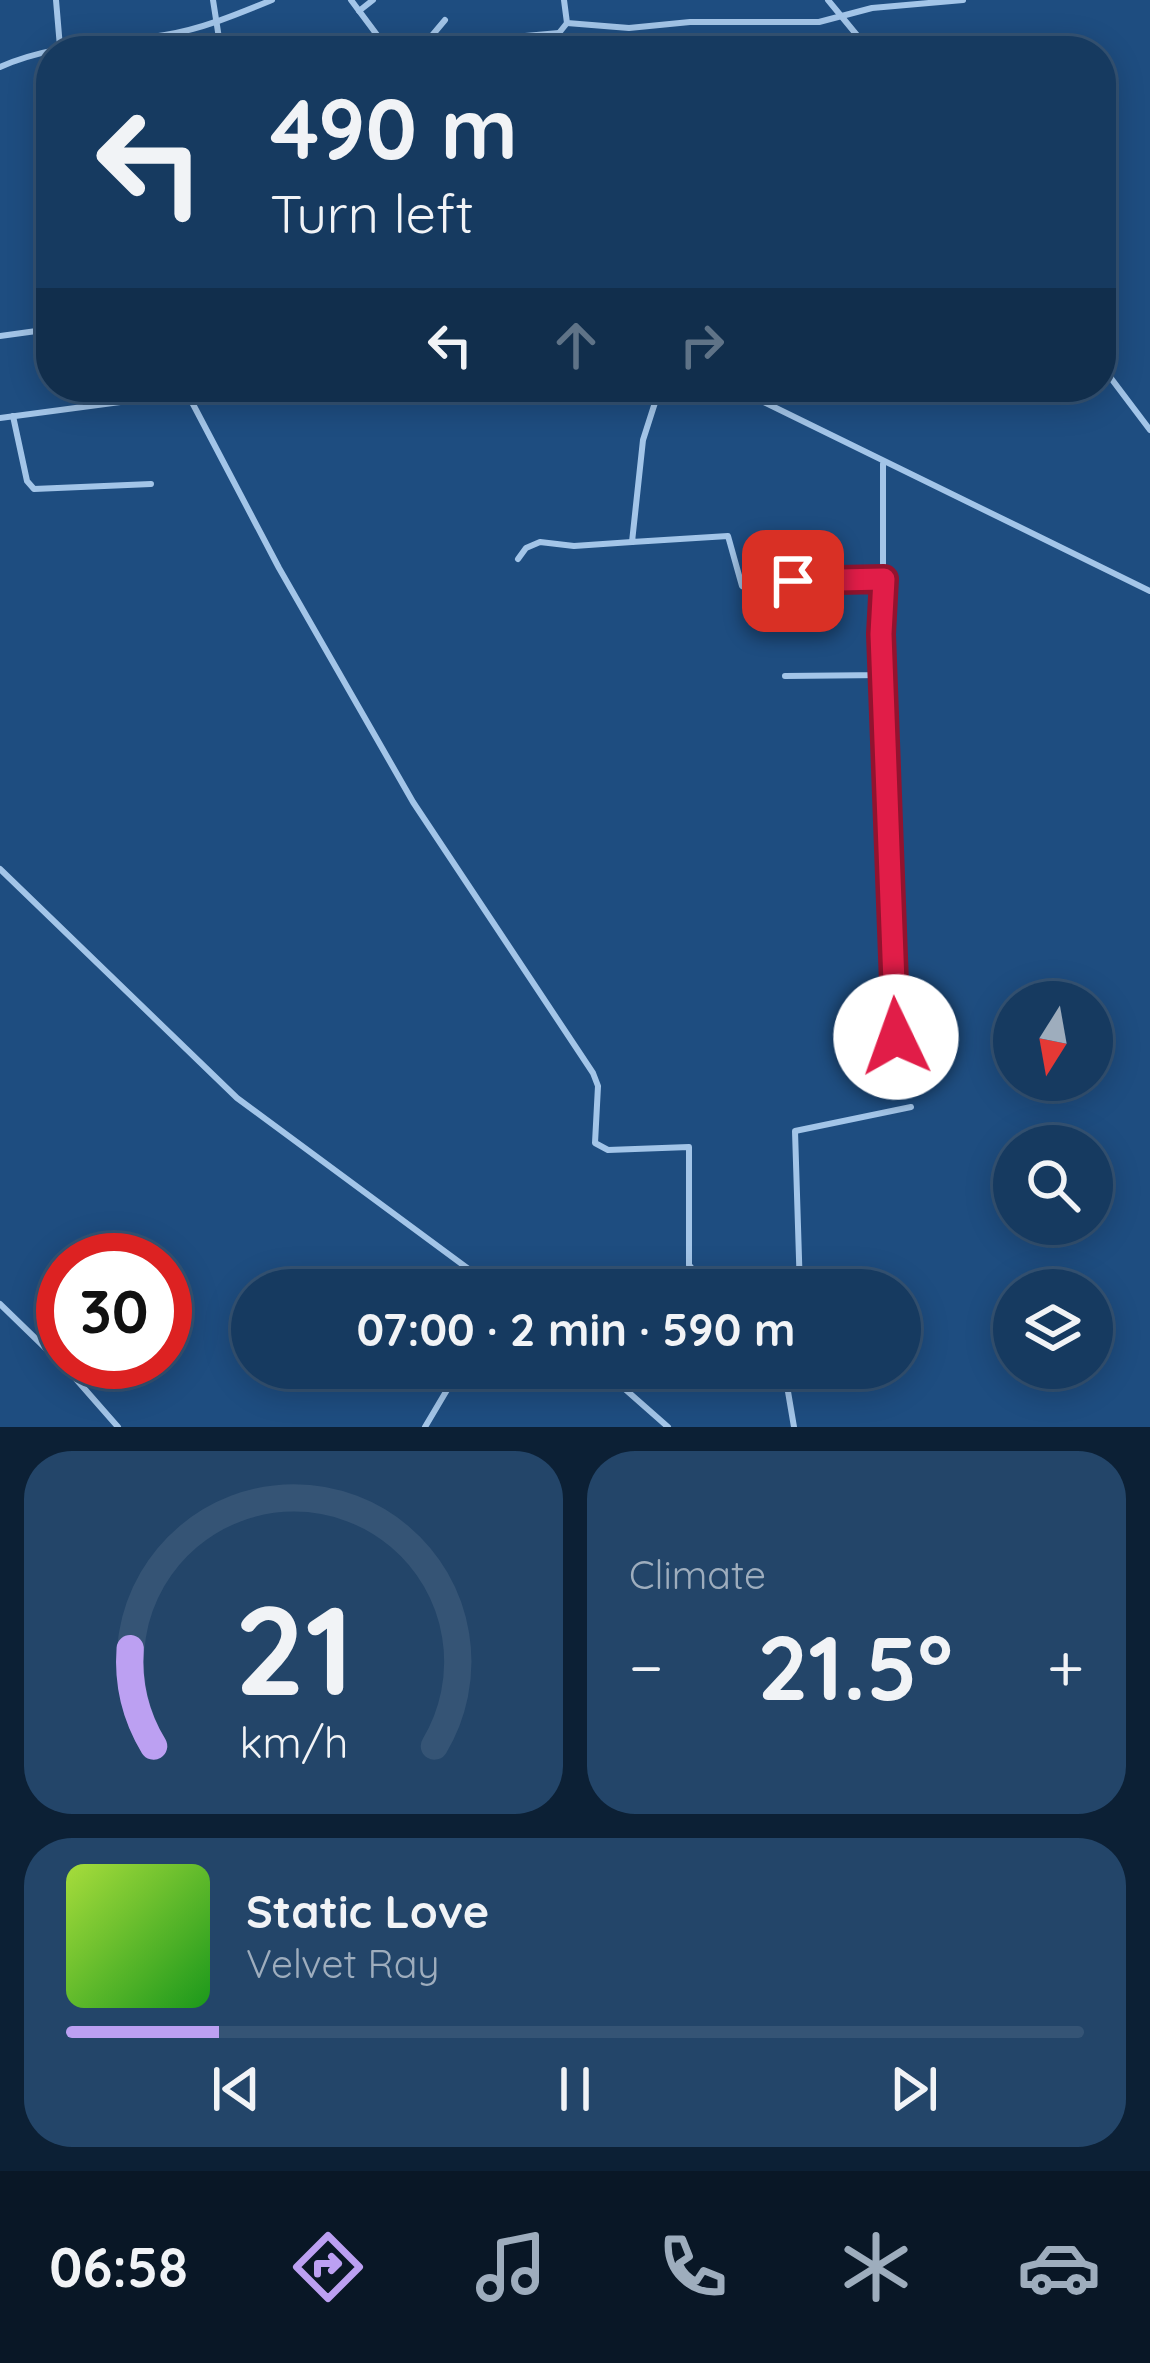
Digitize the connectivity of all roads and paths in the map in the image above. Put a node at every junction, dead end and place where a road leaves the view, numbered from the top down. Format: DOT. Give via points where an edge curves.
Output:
graph roads {
  1 [pos="56,0"];
  2 [pos="213,0"];
  3 [pos="272,0"];
  4 [pos="351,0"];
  5 [pos="373,0"];
  6 [pos="564,0"];
  7 [pos="828,0"];
  8 [pos="963,0"];
  9 [pos="359,11"];
  10 [pos="840,14"];
  11 [pos="445,20"];
  12 [pos="216,21"];
  13 [pos="567,23"];
  14 [pos="560,33"];
  15 [pos="59,36"];
  16 [pos="164,36"];
  17 [pos="218,36"];
  18 [pos="378,36"];
  19 [pos="432,36"];
  20 [pos="525,36"];
  21 [pos="560,36"];
  22 [pos="858,36"];
  23 [pos="36,52"];
  24 [pos="0,67"];
  25 [pos="36,331"];
  26 [pos="0,336"];
  27 [pos="1116,384"];
  28 [pos="106,402"];
  29 [pos="192,402"];
  30 [pos="655,402"];
  31 [pos="762,402"];
  32 [pos="13,416"];
  33 [pos="0,418"];
  34 [pos="1150,430"];
  35 [pos="883,464"];
  36 [pos="151,484"];
  37 [pos="632,542"];
  38 [pos="518,559"];
  39 [pos="884,579"];
  40 [pos="1150,591"];
  41 [pos="883,675"];
  42 [pos="784,676"];
  43 [pos="0,869"];
  44 [pos="896,1037"];
  45 [pos="911,1107"];
  46 [pos="469,1269"];
  47 [pos="692,1269"];
  48 [pos="799,1269"];
  49 [pos="0,1304"];
  50 [pos="448,1389"];
  51 [pos="625,1389"];
  52 [pos="788,1389"];
  53 [pos="118,1427"];
  54 [pos="425,1427"];
  55 [pos="668,1427"];
  56 [pos="794,1427"];
  1 -- 15 [label="street"];
  2 -- 12 [label="street"];
  3 -- 12 [label="street"];
  4 -- 9 [label="street"];
  5 -- 9 [label="street"];
  6 -- 13 [label="street"];
  7 -- 10 [label="street"];
  8 -- 10 [label="street"];
  9 -- 18 [label="street"];
  10 -- 13 [label="street" via="819,22"];
  10 -- 22 [label="street"];
  11 -- 19 [label="street"];
  12 -- 16 [label="street"];
  12 -- 17 [label="street"];
  13 -- 14 [label="street"];
  14 -- 20 [label="street"];
  14 -- 21 [label="street"];
  23 -- 24 [label="street"];
  25 -- 26 [label="street"];
  27 -- 34 [label="street"];
  28 -- 32 [label="street"];
  29 -- 47 [label="street" via="413,802 593,1073 595,1143 608,1150 689,1147"];
  30 -- 37 [label="street"];
  31 -- 35 [label="street"];
  32 -- 33 [label="street"];
  32 -- 36 [label="street" via="34,489"];
  35 -- 39 [label="street"];
  35 -- 40 [label="street"];
  37 -- 38 [label="street" via="540,542"];
  37 -- 39 [label="street" via="728,536 748,589"];
  39 -- 41 [label="street"];
  41 -- 42 [label="street"];
  41 -- 44 [label="street"];
  43 -- 46 [label="street" via="237,1098"];
  45 -- 48 [label="street" via="796,1129"];
  49 -- 53 [label="street"];
  50 -- 54 [label="street"];
  51 -- 55 [label="street"];
  52 -- 56 [label="street"];
}
